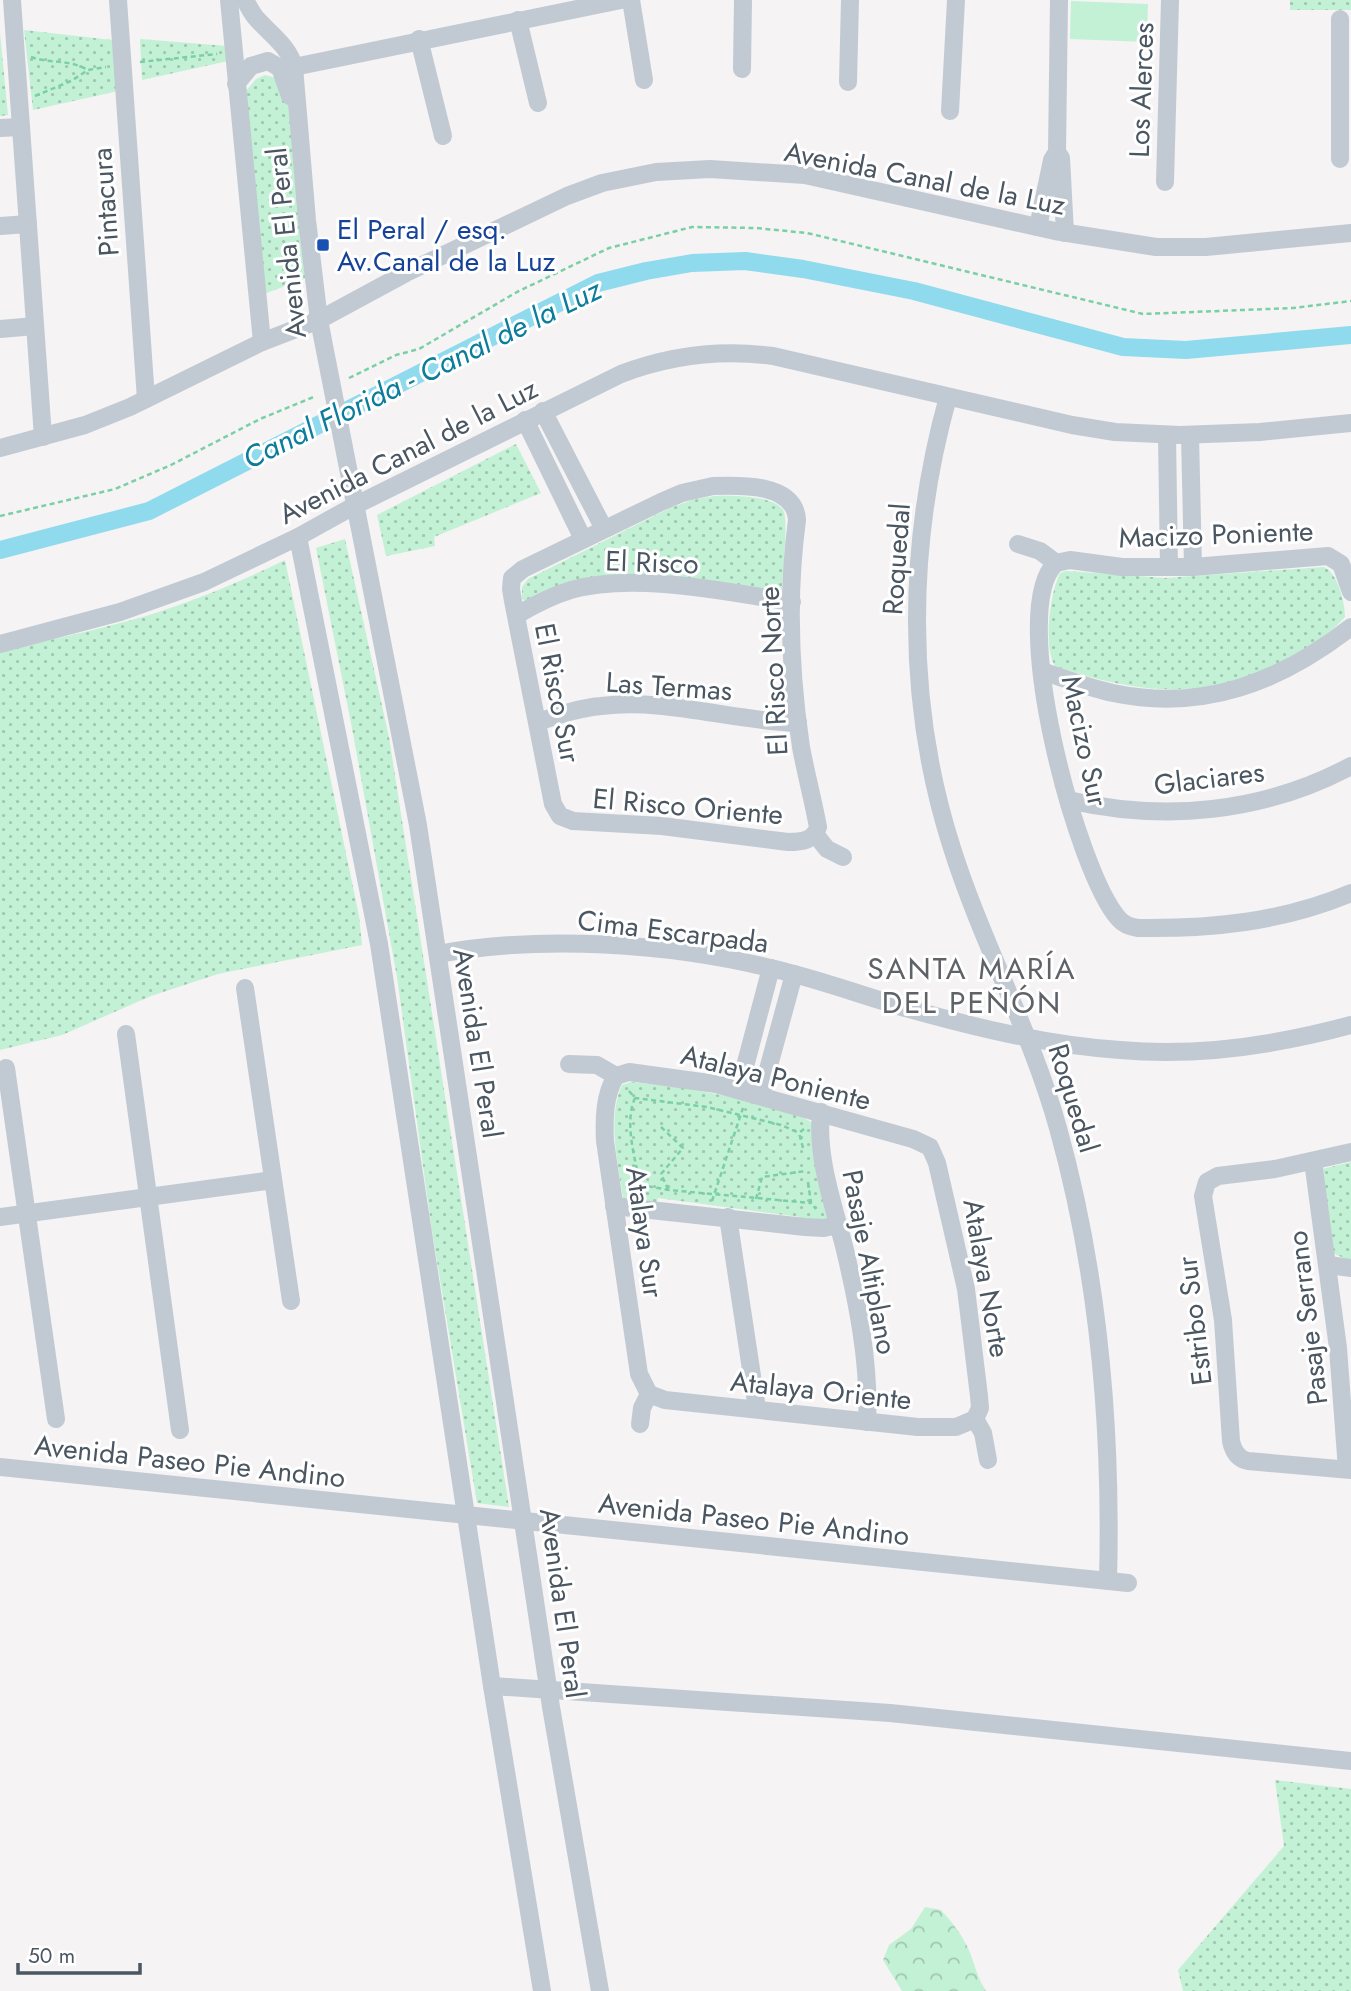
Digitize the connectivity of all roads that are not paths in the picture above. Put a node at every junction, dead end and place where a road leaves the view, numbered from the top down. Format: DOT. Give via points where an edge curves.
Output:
graph roads {
  1 [pos="12,0"];
  2 [pos="118,0"];
  3 [pos="229,0"];
  4 [pos="245,0"];
  5 [pos="621,0"];
  6 [pos="631,0"];
  7 [pos="743,0"];
  8 [pos="850,0"];
  9 [pos="956,0"];
  10 [pos="1059,0"];
  11 [pos="1170,0"];
  12 [pos="1340,19"];
  13 [pos="518,20"];
  14 [pos="7,28"];
  15 [pos="419,39"];
  16 [pos="294,66"];
  17 [pos="742,69"];
  18 [pos="644,80"];
  19 [pos="1346,81"];
  20 [pos="848,82"];
  21 [pos="236,84"];
  22 [pos="538,103"];
  23 [pos="297,104"];
  24 [pos="950,110"];
  25 [pos="21,127"];
  26 [pos="0,128"];
  27 [pos="443,136"];
  28 [pos="1058,152"];
  29 [pos="1340,159"];
  30 [pos="1164,182"];
  31 [pos="28,224"];
  32 [pos="0,226"];
  33 [pos="1038,227"];
  34 [pos="1065,233"];
  35 [pos="1351,233"];
  36 [pos="319,320"];
  37 [pos="35,326"];
  38 [pos="0,329"];
  39 [pos="262,342"];
  40 [pos="947,397"];
  41 [pos="146,400"];
  42 [pos="543,411"];
  43 [pos="525,421"];
  44 [pos="1351,424"];
  45 [pos="1167,435"];
  46 [pos="1191,435"];
  47 [pos="43,437"];
  48 [pos="0,448"];
  49 [pos="354,506"];
  50 [pos="604,529"];
  51 [pos="298,537"];
  52 [pos="583,539"];
  53 [pos="1018,544"];
  54 [pos="1056,563"];
  55 [pos="1169,567"];
  56 [pos="1193,567"];
  57 [pos="1351,592"];
  58 [pos="792,602"];
  59 [pos="516,615"];
  60 [pos="1351,626"];
  61 [pos="0,644"];
  62 [pos="1042,671"];
  63 [pos="538,722"];
  64 [pos="798,723"];
  65 [pos="1351,766"];
  66 [pos="1068,800"];
  67 [pos="560,816"];
  68 [pos="815,834"];
  69 [pos="843,857"];
  70 [pos="1351,893"];
  71 [pos="438,954"];
  72 [pos="771,968"];
  73 [pos="794,974"];
  74 [pos="245,988"];
  75 [pos="1350,1031"];
  76 [pos="126,1034"];
  77 [pos="1028,1037"];
  78 [pos="569,1064"];
  79 [pos="6,1068"];
  80 [pos="616,1076"];
  81 [pos="750,1092"];
  82 [pos="821,1112"];
  83 [pos="930,1147"];
  84 [pos="1351,1152"];
  85 [pos="1313,1161"];
  86 [pos="273,1180"];
  87 [pos="149,1197"];
  88 [pos="614,1206"];
  89 [pos="27,1214"];
  90 [pos="0,1217"];
  91 [pos="728,1217"];
  92 [pos="838,1225"];
  93 [pos="1329,1265"];
  94 [pos="1351,1268"];
  95 [pos="291,1301"];
  96 [pos="649,1394"];
  97 [pos="757,1409"];
  98 [pos="56,1419"];
  99 [pos="975,1419"];
  100 [pos="867,1422"];
  101 [pos="640,1424"];
  102 [pos="180,1430"];
  103 [pos="988,1460"];
  104 [pos="0,1467"];
  105 [pos="1349,1469"];
  106 [pos="468,1516"];
  107 [pos="524,1522"];
  108 [pos="1108,1581"];
  109 [pos="1128,1583"];
  110 [pos="492,1686"];
  111 [pos="549,1688"];
  112 [pos="1351,1761"];
  113 [pos="542,1991"];
  114 [pos="600,1991"];
  1 -- 14 [label="street"];
  2 -- 41 [label="street, Pintacura"];
  3 -- 21 [label="street, Avenida El Peral"];
  4 -- 16 [label="street" via="292,57"];
  5 -- 13 [label="street"];
  6 -- 18 [label="street"];
  7 -- 17 [label="street"];
  8 -- 20 [label="street"];
  9 -- 24 [label="street"];
  10 -- 28 [label="street"];
  11 -- 30 [label="street, Los Alerces"];
  12 -- 19 [label="street"];
  13 -- 15 [label="street"];
  13 -- 22 [label="street"];
  14 -- 25 [label="street" via="16,55"];
  15 -- 16 [label="street"];
  15 -- 27 [label="street"];
  16 -- 23 [label="street, Avenida El Peral"];
  19 -- 29 [label="street"];
  21 -- 23 [label="street, Avenida El Peral" via="251,66 273,62"];
  21 -- 39 [label="street, Avenida El Peral"];
  23 -- 36 [label="street, Avenida El Peral"];
  25 -- 26 [label="street"];
  25 -- 31 [label="street"];
  28 -- 33 [label="street" via="1052,160"];
  28 -- 34 [label="street"];
  31 -- 32 [label="street"];
  31 -- 37 [label="street"];
  33 -- 34 [label="street, Avenida Canal de la Luz"];
  33 -- 36 [label="street, Avenida Canal de la Luz" via="805,175 710,169 656,172 567,196"];
  34 -- 35 [label="street, Avenida Canal de la Luz" via="1178,248"];
  36 -- 39 [label="street, Avenida Canal de la Luz"];
  36 -- 49 [label="street, Avenida El Peral"];
  37 -- 38 [label="street"];
  37 -- 47 [label="street"];
  39 -- 41 [label="street, Avenida Canal de la Luz"];
  40 -- 42 [label="street, Avenida Canal de la Luz" via="773,356 717,352 640,367"];
  40 -- 45 [label="street, Avenida Canal de la Luz" via="1091,429"];
  40 -- 77 [label="street, Roquedal" via="918,557 916,637 921,696 933,776 952,849"];
  41 -- 47 [label="street, Avenida Canal de la Luz"];
  42 -- 43 [label="street, Avenida Canal de la Luz"];
  42 -- 50 [label="street"];
  43 -- 49 [label="street, Avenida Canal de la Luz"];
  43 -- 52 [label="street"];
  44 -- 46 [label="street, Avenida Canal de la Luz"];
  45 -- 46 [label="street, Avenida Canal de la Luz"];
  45 -- 55 [label="street"];
  46 -- 56 [label="street"];
  47 -- 48 [label="street, Avenida Canal de la Luz"];
  49 -- 51 [label="street, Avenida Canal de la Luz"];
  49 -- 71 [label="street, Avenida El Peral" via="402,739"];
  50 -- 52 [label="street"];
  50 -- 58 [label="street, El Risco Norte" via="671,498 713,486 748,487 786,497 794,504 797,520"];
  51 -- 61 [label="street, Avenida Canal de la Luz" via="204,582 132,608"];
  51 -- 106 [label="street" via="379,944"];
  52 -- 59 [label="street, El Risco Sur" via="513,578"];
  53 -- 54 [label="street, Macizo Poniente" via="1040,551"];
  54 -- 55 [label="street, Macizo Poniente"];
  54 -- 62 [label="street, Macizo Sur" via="1043,590"];
  55 -- 56 [label="street, Macizo Poniente"];
  56 -- 57 [label="street, Macizo Poniente" via="1321,556 1337,561"];
  58 -- 59 [label="street, El Risco" via="618,584 571,590"];
  58 -- 64 [label="street, El Risco Norte"];
  59 -- 63 [label="street, El Risco Sur"];
  60 -- 62 [label="street" via="1324,648 1274,675 1202,697 1124,695"];
  62 -- 66 [label="street, Macizo Sur" via="1054,750"];
  63 -- 64 [label="street, Las Termas" via="588,707 624,705"];
  63 -- 67 [label="street, El Risco Sur" via="553,804"];
  64 -- 68 [label="street, El Risco Norte" via="818,827"];
  65 -- 66 [label="street, Glaciares" via="1277,797 1208,810 1136,812"];
  66 -- 70 [label="street, Macizo Sur" via="1116,915 1138,928 1235,925 1289,915"];
  67 -- 68 [label="street, El Risco Oriente" via="788,842"];
  68 -- 69 [label="street, El Risco Oriente" via="827,849"];
  71 -- 72 [label="street, Cima Escarpada" via="526,944 592,945 696,954"];
  71 -- 107 [label="street, Avenida El Peral"];
  72 -- 73 [label="street, Cima Escarpada"];
  72 -- 81 [label="street"];
  73 -- 77 [label="street, Cima Escarpada" via="935,1016"];
  73 -- 81 [label="street"];
  74 -- 86 [label="street"];
  75 -- 77 [label="street, Cima Escarpada" via="1178,1051 1120,1050"];
  76 -- 87 [label="street"];
  77 -- 108 [label="street, Roquedal" via="1058,1129 1093,1293 1107,1447"];
  78 -- 80 [label="street, Atalaya Poniente" via="597,1065"];
  79 -- 89 [label="street"];
  80 -- 81 [label="street, Atalaya Poniente" via="629,1072"];
  80 -- 88 [label="street, Atalaya Sur" via="605,1130"];
  81 -- 82 [label="street, Atalaya Poniente"];
  82 -- 83 [label="street, Atalaya Poniente"];
  82 -- 92 [label="street, Pasaje Altiplano" via="821,1139"];
  83 -- 99 [label="street, Atalaya Norte" via="966,1289 980,1408"];
  84 -- 85 [label="street"];
  85 -- 93 [label="street, Pasaje Serrano"];
  85 -- 105 [label="street, Estribo Sur" via="1218,1176 1207,1182 1203,1196 1223,1320 1231,1441 1237,1455 1248,1461"];
  86 -- 87 [label="street"];
  86 -- 95 [label="street"];
  87 -- 89 [label="street"];
  87 -- 102 [label="street"];
  88 -- 91 [label="street"];
  88 -- 96 [label="street, Atalaya Sur" via="639,1374"];
  89 -- 90 [label="street"];
  89 -- 98 [label="street"];
  91 -- 92 [label="street" via="818,1228"];
  91 -- 97 [label="street"];
  92 -- 100 [label="street, Pasaje Altiplano" via="860,1335"];
  93 -- 94 [label="street"];
  93 -- 105 [label="street, Pasaje Serrano"];
  96 -- 97 [label="street, Atalaya Oriente" via="665,1400"];
  96 -- 101 [label="street"];
  97 -- 100 [label="street, Atalaya Oriente"];
  99 -- 100 [label="street, Atalaya Oriente" via="947,1428"];
  99 -- 103 [label="street"];
  104 -- 106 [label="street, Avenida Paseo Pie Andino"];
  106 -- 107 [label="street, Avenida Paseo Pie Andino"];
  106 -- 110 [label="street"];
  107 -- 108 [label="street, Avenida Paseo Pie Andino"];
  107 -- 111 [label="street, Avenida El Peral"];
  108 -- 109 [label="street, Avenida Paseo Pie Andino"];
  110 -- 111 [label="street"];
  110 -- 113 [label="street"];
  111 -- 112 [label="street" via="890,1713"];
  111 -- 114 [label="street, Avenida El Peral"];
}
